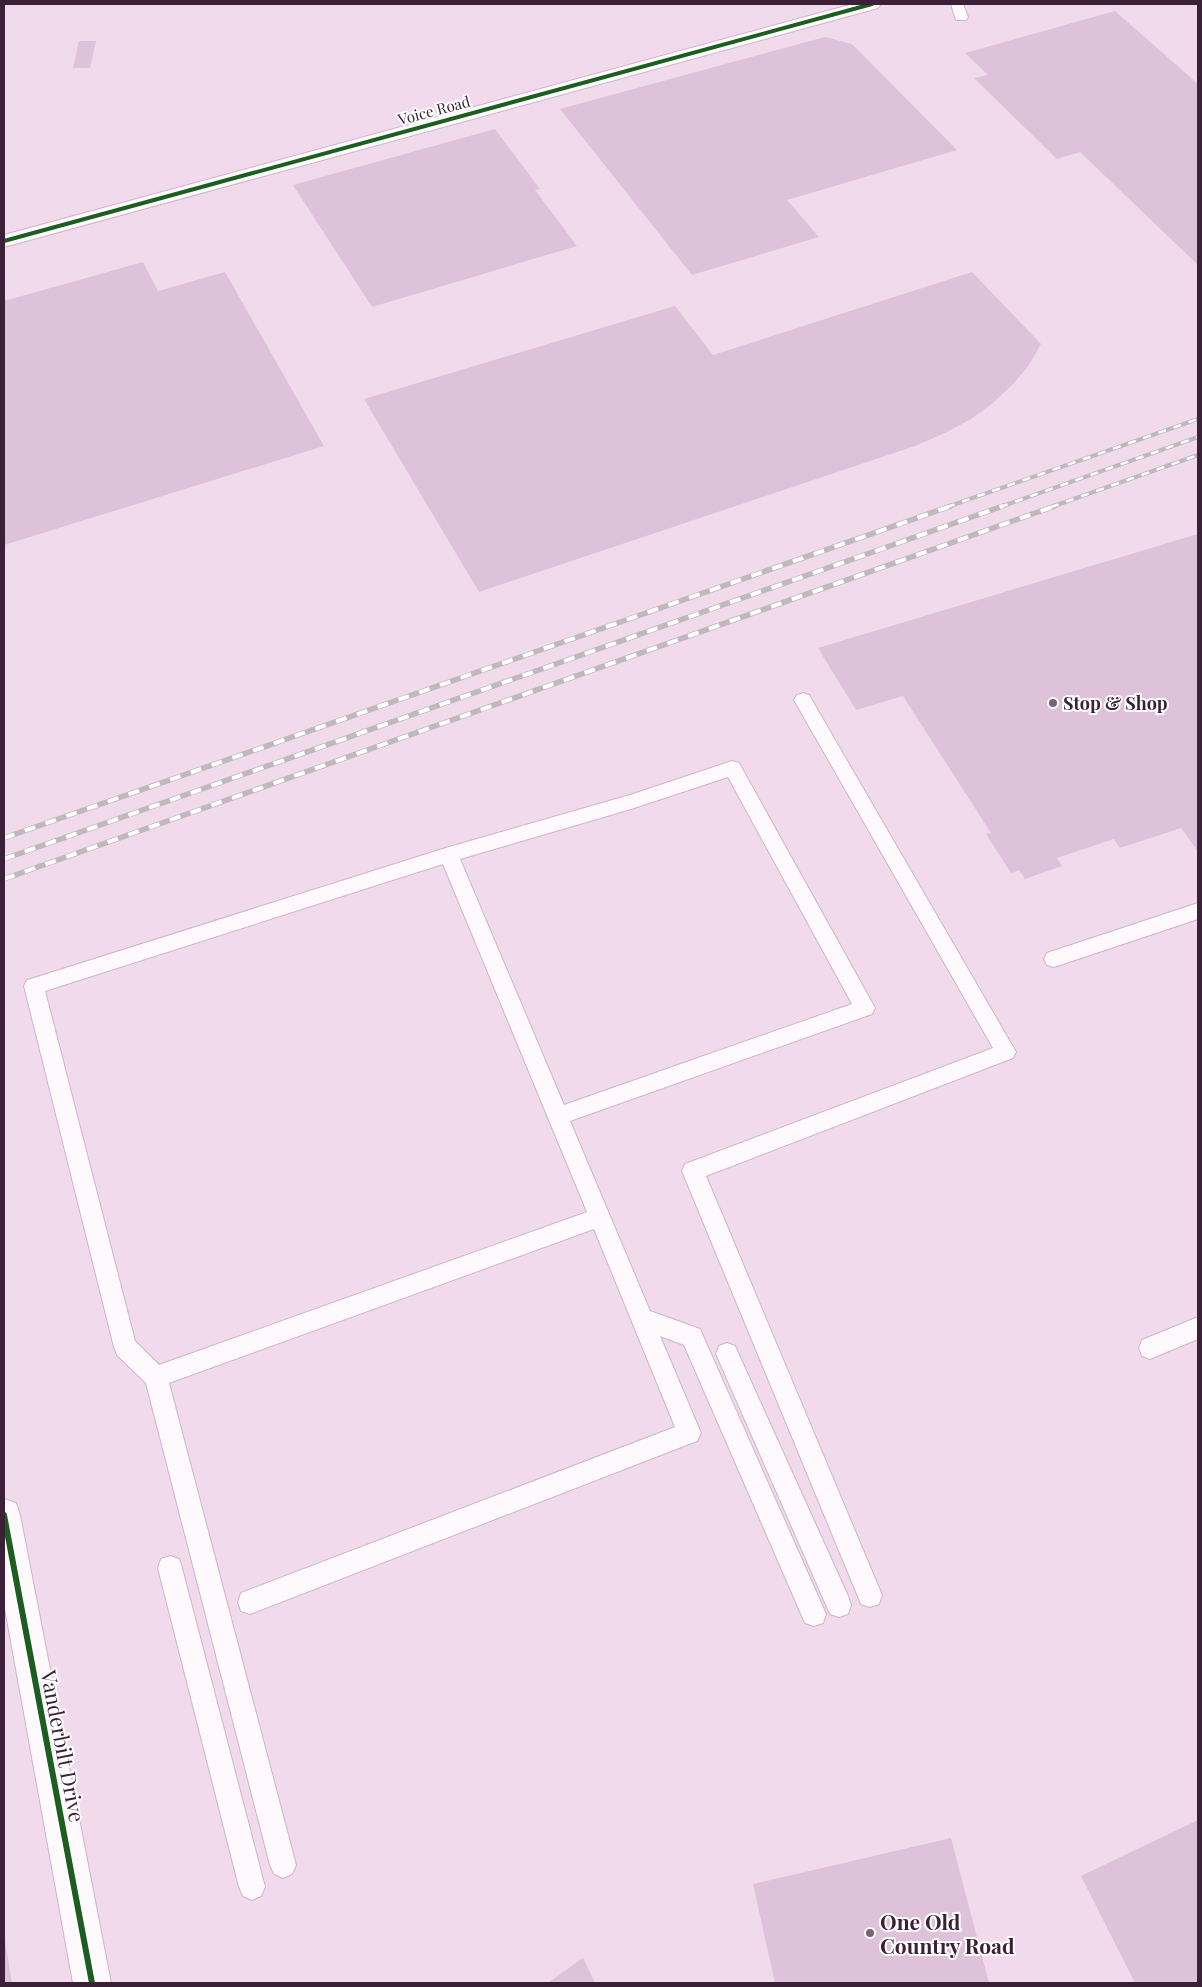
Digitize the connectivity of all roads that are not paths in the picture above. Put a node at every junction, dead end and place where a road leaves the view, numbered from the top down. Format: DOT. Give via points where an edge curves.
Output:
graph roads {
  1 [pos="872,4"];
  2 [pos="957,4"];
  3 [pos="961,17"];
  4 [pos="4,240"];
  5 [pos="803,700"];
  6 [pos="449,855"];
  7 [pos="1198,911"];
  8 [pos="1054,959"];
  9 [pos="558,1116"];
  10 [pos="600,1217"];
  11 [pos="643,1319"];
  12 [pos="1198,1328"];
  13 [pos="1150,1348"];
  14 [pos="727,1354"];
  15 [pos="156,1377"];
  16 [pos="4,1515"];
  17 [pos="170,1568"];
  18 [pos="870,1594"];
  19 [pos="250,1602"];
  20 [pos="839,1605"];
  21 [pos="814,1614"];
  22 [pos="283,1865"];
  23 [pos="252,1887"];
  24 [pos="92,1983"];
  1 -- 4 [label="street, Voice Road"];
  2 -- 3 [label="lane"];
  5 -- 18 [label="lane" via="1006,1052 693,1171"];
  6 -- 9 [label="lane"];
  6 -- 9 [label="lane" via="631,802 732,768 865,1008"];
  6 -- 15 [label="lane" via="34,986 125,1347"];
  7 -- 8 [label="lane"];
  9 -- 10 [label="lane"];
  10 -- 11 [label="lane"];
  10 -- 15 [label="lane"];
  11 -- 19 [label="lane" via="688,1433"];
  11 -- 21 [label="lane" via="692,1337"];
  12 -- 13 [label="lane"];
  14 -- 20 [label="lane"];
  15 -- 22 [label="lane"];
  16 -- 24 [label="street, Vanderbilt Drive"];
  17 -- 23 [label="lane"];
}
